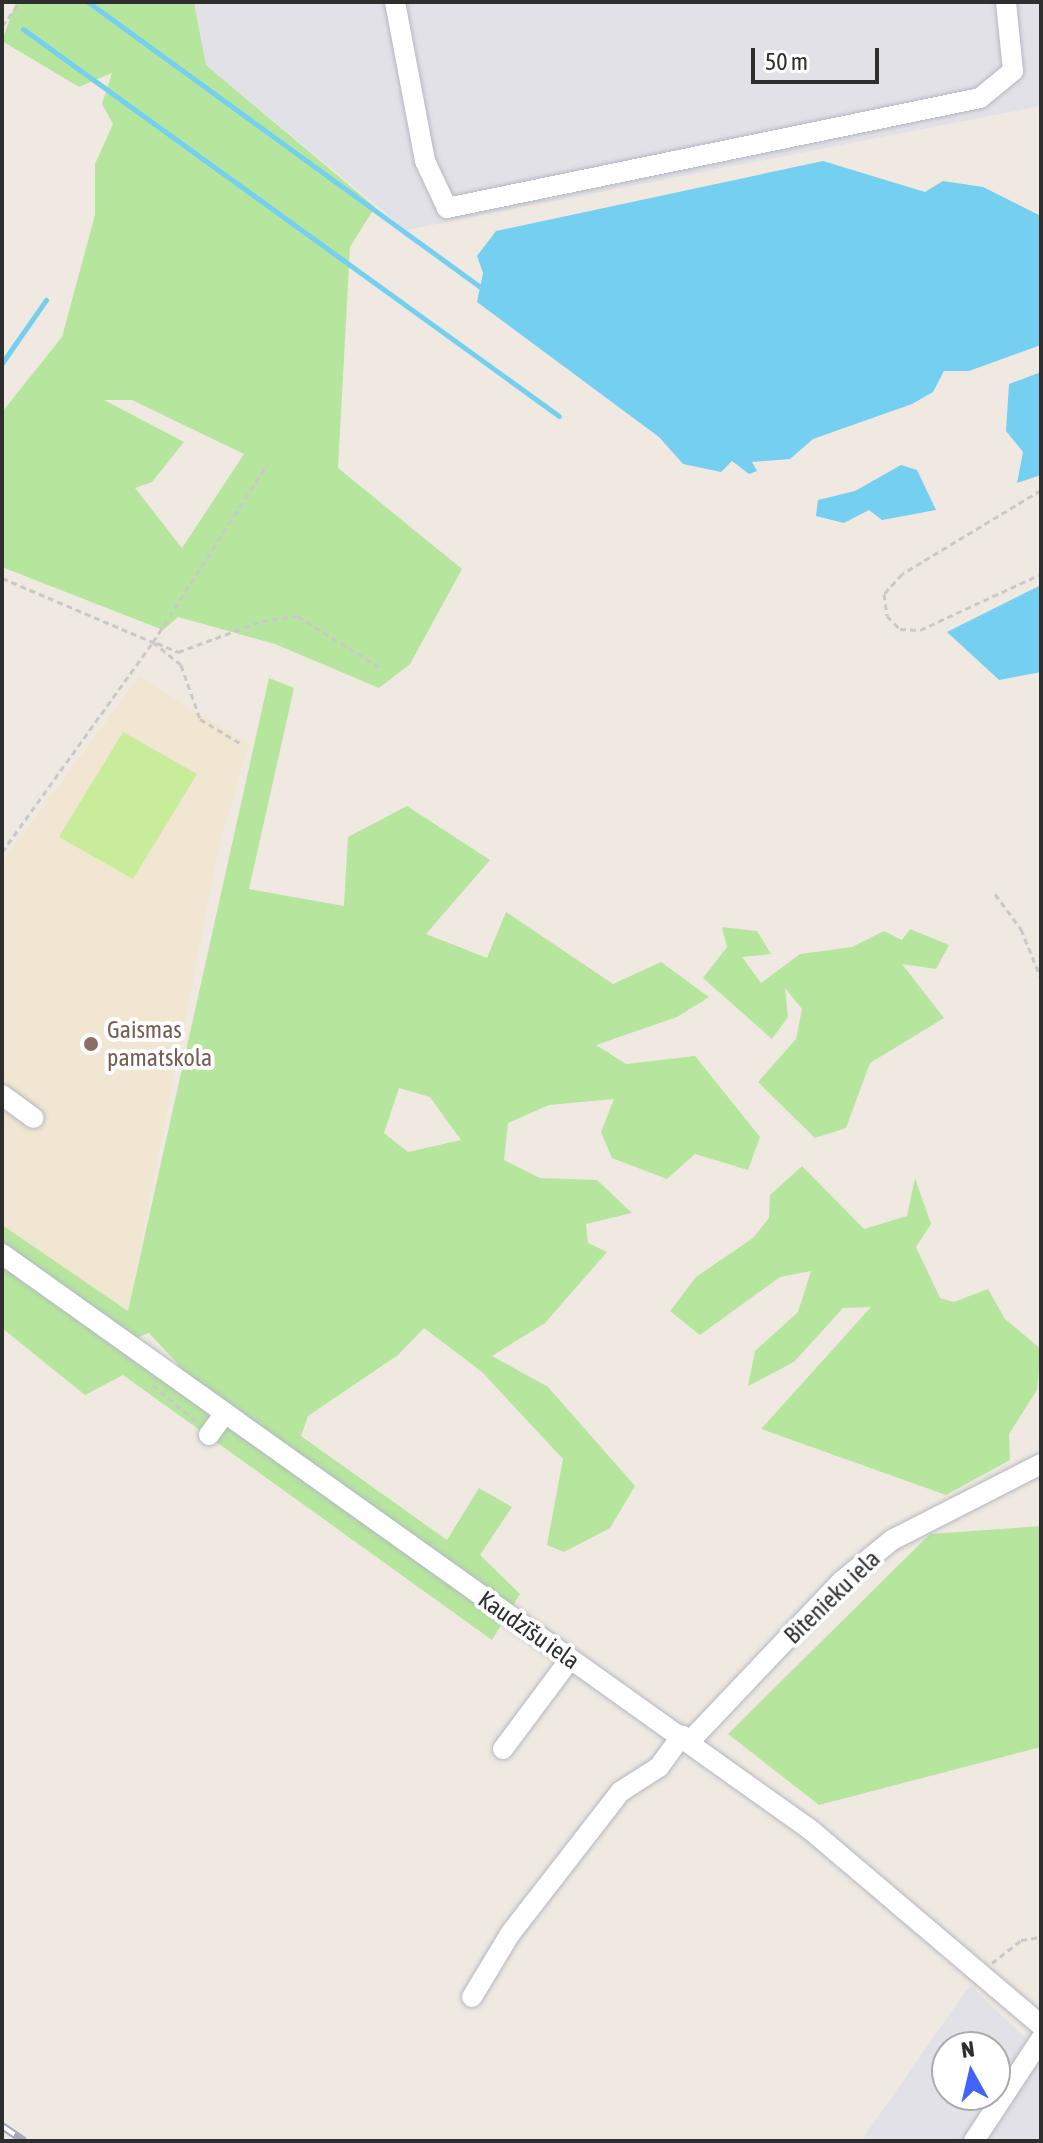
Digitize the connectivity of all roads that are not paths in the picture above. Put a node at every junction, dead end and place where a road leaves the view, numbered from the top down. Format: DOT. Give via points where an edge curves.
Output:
graph roads {
  1 [pos="395,2"];
  2 [pos="1006,2"];
  3 [pos="2,1095"];
  4 [pos="34,1118"];
  5 [pos="2,1254"];
  6 [pos="225,1413"];
  7 [pos="210,1434"];
  8 [pos="1041,1464"];
  9 [pos="570,1659"];
  10 [pos="686,1738"];
  11 [pos="503,1749"];
  12 [pos="472,1997"];
  13 [pos="1041,2025"];
  14 [pos="1041,2039"];
  15 [pos="974,2141"];
  1 -- 2 [label="street" via="425,161 447,208 980,98 1013,71"];
  3 -- 4 [label="street"];
  5 -- 6 [label="street, Kaudzīšu iela"];
  6 -- 7 [label="street"];
  6 -- 9 [label="street, Kaudzīšu iela"];
  8 -- 10 [label="street, Bitenieku iela" via="892,1540 842,1581"];
  9 -- 10 [label="street, Kaudzīšu iela"];
  9 -- 11 [label="street"];
  10 -- 12 [label="street, Bitenieku iela" via="659,1767 620,1792 510,1934"];
  10 -- 13 [label="street, Kaudzīšu iela" via="985,1972"];
  14 -- 15 [label="street"];
}
